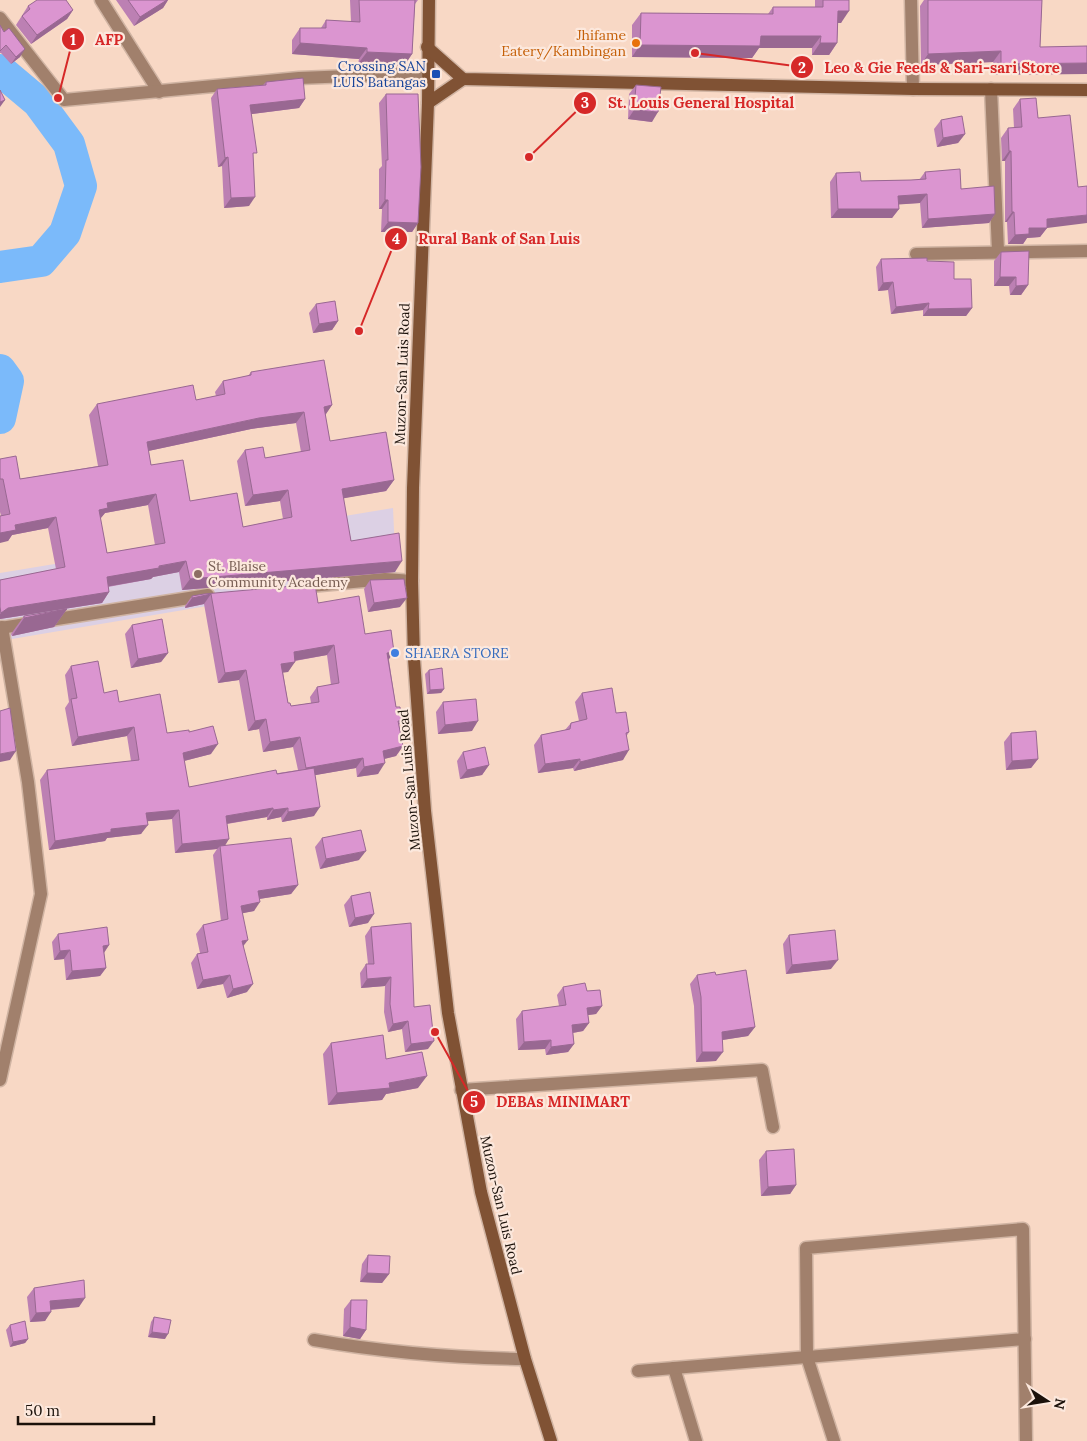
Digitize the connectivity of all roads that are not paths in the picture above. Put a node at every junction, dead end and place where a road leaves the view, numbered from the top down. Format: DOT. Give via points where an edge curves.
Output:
graph roads {
  1 [pos="101,0"];
  2 [pos="429,0"];
  3 [pos="911,0"];
  4 [pos="0,18"];
  5 [pos="427,47"];
  6 [pos="428,73"];
  7 [pos="462,79"];
  8 [pos="913,89"];
  9 [pos="991,90"];
  10 [pos="1087,90"];
  11 [pos="159,92"];
  12 [pos="428,104"];
  13 [pos="998,251"];
  14 [pos="1087,251"];
  15 [pos="916,254"];
  16 [pos="412,581"];
  17 [pos="290,588"];
  18 [pos="224,593"];
  19 [pos="1,628"];
  20 [pos="0,1080"];
  21 [pos="461,1090"];
  22 [pos="773,1127"];
  23 [pos="1025,1339"];
  24 [pos="314,1340"];
  25 [pos="807,1357"];
  26 [pos="525,1359"];
  27 [pos="674,1368"];
  28 [pos="638,1371"];
  29 [pos="551,1441"];
  30 [pos="696,1441"];
  31 [pos="834,1441"];
  32 [pos="1026,1441"];
  1 -- 11 [label="street"];
  2 -- 5 [label="main road, Muzon-San Luis Road"];
  3 -- 8 [label="street"];
  4 -- 11 [label="street" via="64,100"];
  5 -- 6 [label="main road, Muzon-San Luis Road"];
  5 -- 7 [label="main road"];
  6 -- 11 [label="street" via="316,76"];
  6 -- 12 [label="main road, Muzon-San Luis Road"];
  7 -- 8 [label="main road"];
  7 -- 12 [label="main road"];
  8 -- 9 [label="main road"];
  9 -- 10 [label="main road"];
  9 -- 13 [label="street"];
  12 -- 16 [label="main road, Muzon-San Luis Road"];
  13 -- 14 [label="street"];
  13 -- 15 [label="street"];
  16 -- 17 [label="street" via="385,579"];
  16 -- 21 [label="main road, Muzon-San Luis Road" via="425,811 448,1013"];
  18 -- 19 [label="street"];
  19 -- 20 [label="street" via="28,782 41,894"];
  21 -- 22 [label="street" via="762,1070"];
  21 -- 26 [label="main road, Muzon-San Luis Road" via="483,1201"];
  23 -- 25 [label="street"];
  23 -- 25 [label="street" via="1023,1229 806,1248"];
  23 -- 32 [label="street"];
  24 -- 26 [label="street" via="477,1358"];
  25 -- 27 [label="street"];
  25 -- 31 [label="street"];
  26 -- 29 [label="main road, Muzon-San Luis Road"];
  27 -- 28 [label="street"];
  27 -- 30 [label="street"];
}
